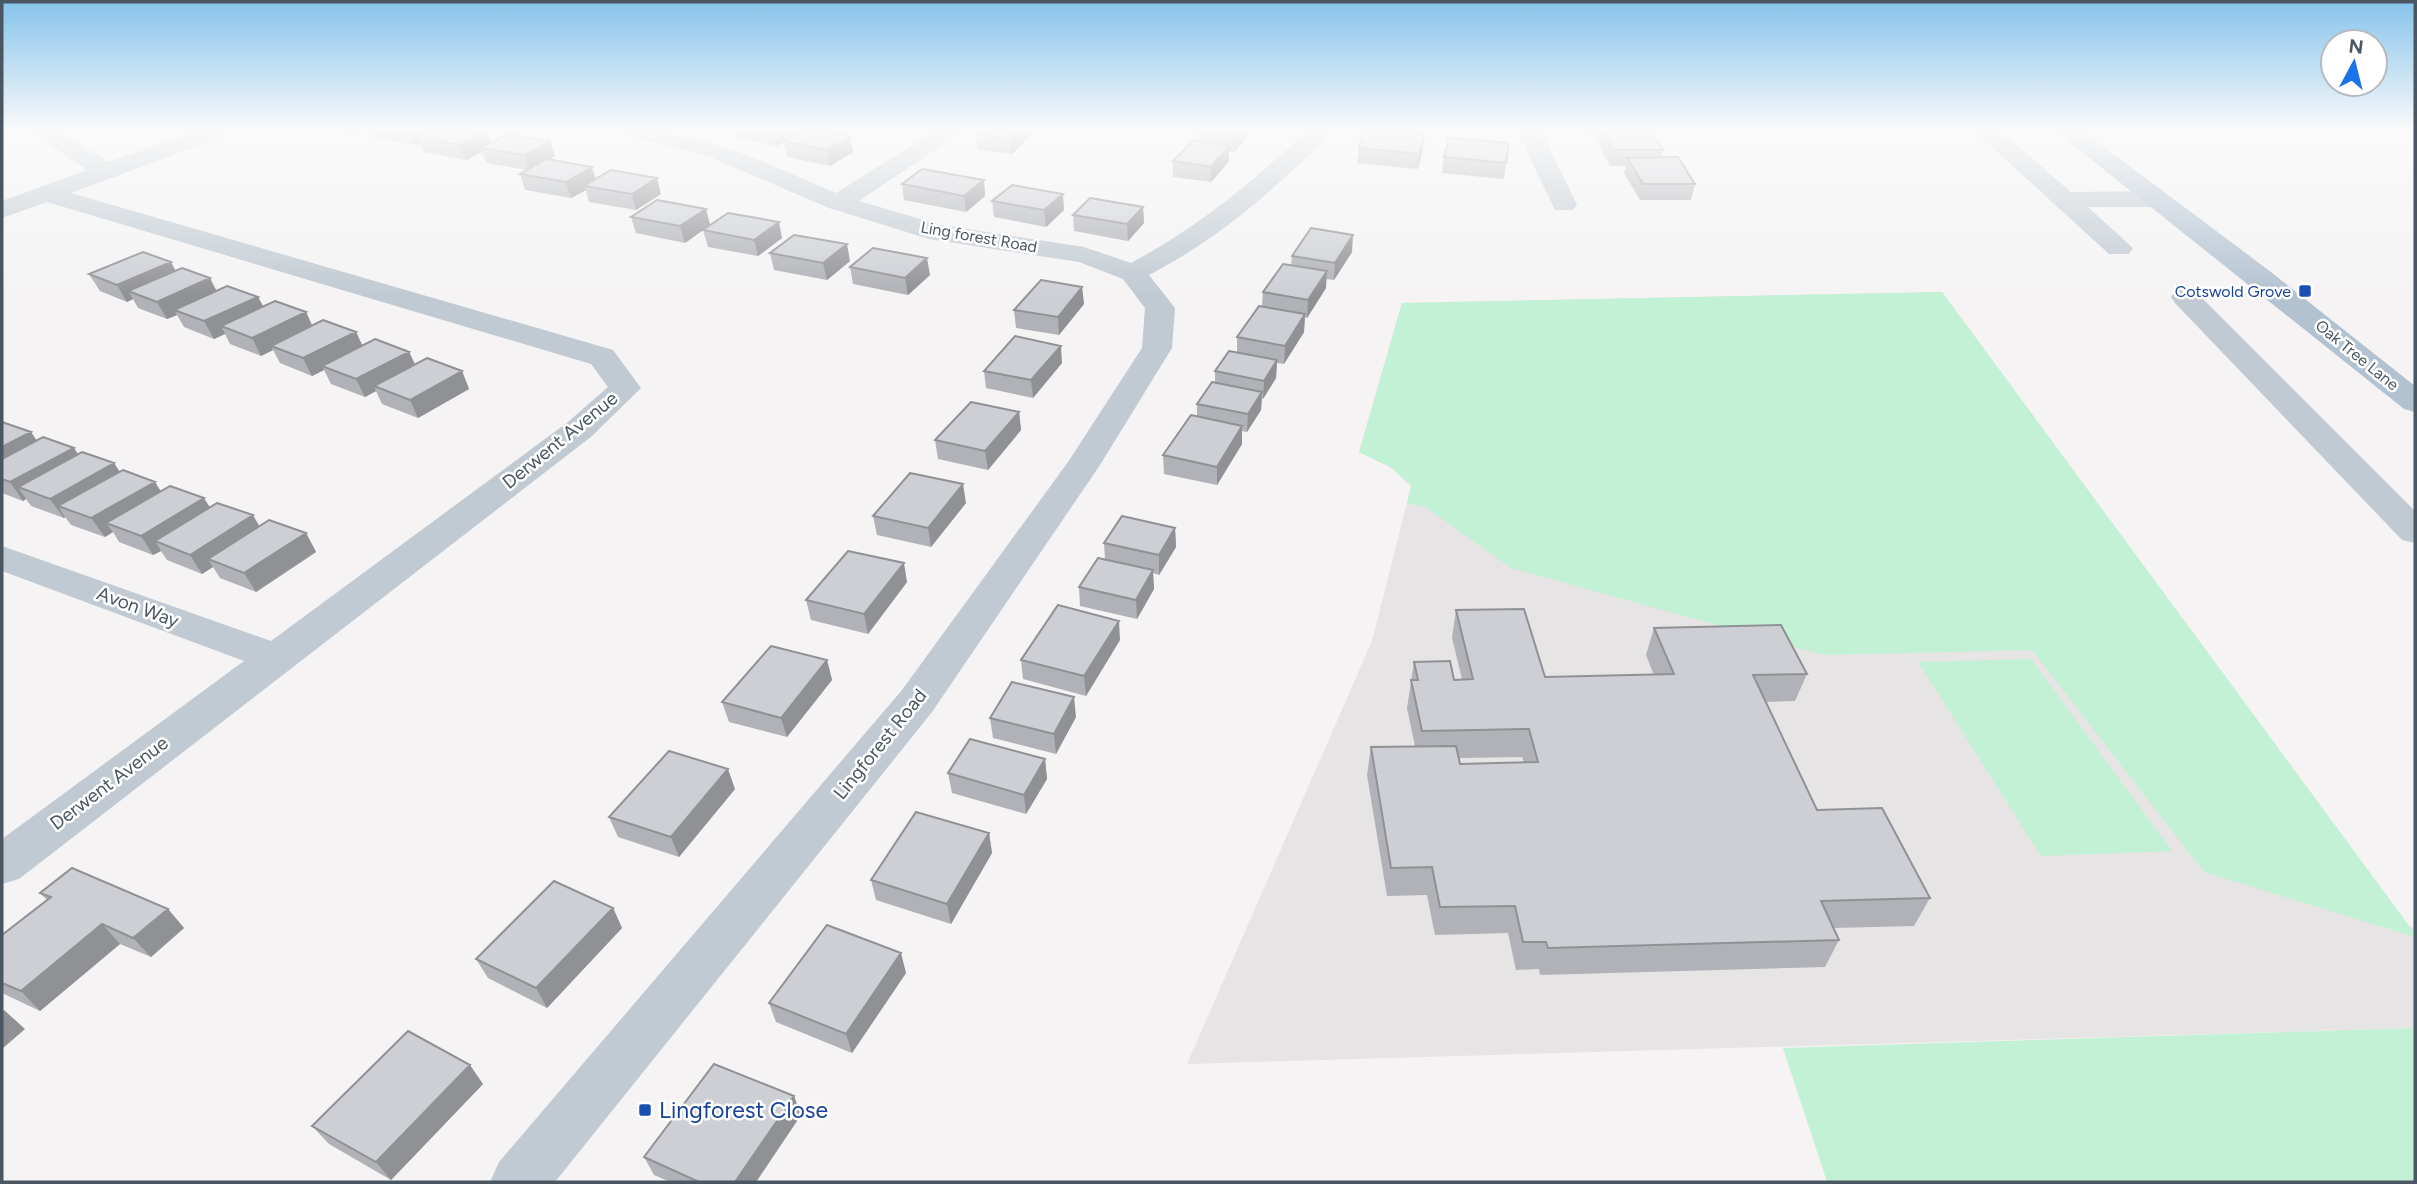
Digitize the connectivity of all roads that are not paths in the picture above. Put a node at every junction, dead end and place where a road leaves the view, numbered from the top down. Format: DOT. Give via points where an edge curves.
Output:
graph roads {
  1 [pos="73,184"];
  2 [pos="794,184"];
  3 [pos="867,184"];
  4 [pos="1259,184"];
  5 [pos="1554,184"];
  6 [pos="2047,184"];
  7 [pos="2136,184"];
  8 [pos="46,194"];
  9 [pos="2155,199"];
  10 [pos="2065,200"];
  11 [pos="838,203"];
  12 [pos="1564,205"];
  13 [pos="2,210"];
  14 [pos="2119,248"];
  15 [pos="1133,274"];
  16 [pos="2185,297"];
  17 [pos="2415,402"];
  18 [pos="2415,532"];
  19 [pos="2,558"];
  20 [pos="275,657"];
  21 [pos="2,864"];
  22 [pos="519,1182"];
  1 -- 8 [label="street"];
  2 -- 11 [label="street, Ling forest Road"];
  3 -- 11 [label="street"];
  4 -- 15 [label="street" via="1168,256"];
  5 -- 12 [label="street"];
  6 -- 10 [label="street"];
  7 -- 9 [label="main road, Oak Tree Lane"];
  8 -- 13 [label="street"];
  8 -- 20 [label="street, Derwent Avenue" via="602,357 625,388 580,429"];
  9 -- 10 [label="street"];
  9 -- 17 [label="main road, Oak Tree Lane"];
  10 -- 14 [label="street"];
  11 -- 15 [label="street, Ling forest Road" via="938,233 1084,256"];
  15 -- 22 [label="street, Lingforest Road" via="1160,308 1157,348 1083,466 917,701"];
  16 -- 18 [label="street"];
  19 -- 20 [label="street, Avon Way"];
  20 -- 21 [label="street, Derwent Avenue"];
}
